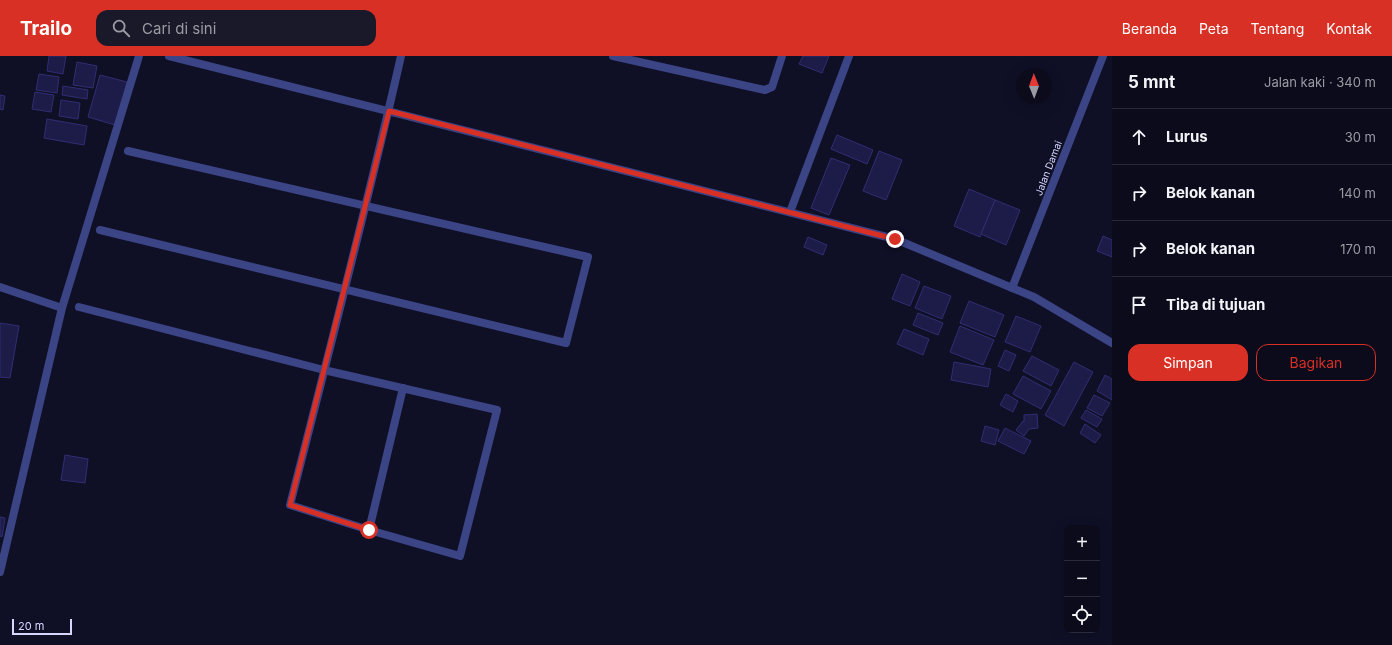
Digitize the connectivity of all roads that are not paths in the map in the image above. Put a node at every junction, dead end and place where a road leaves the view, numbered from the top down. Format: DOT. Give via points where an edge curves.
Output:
graph roads {
  1 [pos="139,56"];
  2 [pos="169,56"];
  3 [pos="401,56"];
  4 [pos="613,56"];
  5 [pos="782,56"];
  6 [pos="849,56"];
  7 [pos="1103,56"];
  8 [pos="389,111"];
  9 [pos="128,151"];
  10 [pos="365,205"];
  11 [pos="790,212"];
  12 [pos="100,230"];
  13 [pos="0,287"];
  14 [pos="1012,288"];
  15 [pos="344,289"];
  16 [pos="79,307"];
  17 [pos="62,308"];
  18 [pos="1112,343"];
  19 [pos="324,370"];
  20 [pos="403,388"];
  21 [pos="369,530"];
  22 [pos="0,572"];
  1 -- 17 [label="street"];
  2 -- 8 [label="street"];
  3 -- 8 [label="street"];
  4 -- 5 [label="street" via="765,90 772,87"];
  6 -- 11 [label="street"];
  7 -- 14 [label="street, Jalan Damai"];
  8 -- 10 [label="street"];
  8 -- 11 [label="street"];
  9 -- 10 [label="street"];
  10 -- 15 [label="street"];
  10 -- 15 [label="street" via="588,257 566,343"];
  11 -- 14 [label="street" via="895,239"];
  12 -- 15 [label="street"];
  13 -- 17 [label="street"];
  14 -- 18 [label="street" via="1034,297"];
  15 -- 19 [label="street"];
  16 -- 19 [label="street"];
  17 -- 22 [label="street"];
  19 -- 20 [label="street"];
  19 -- 21 [label="street" via="290,505"];
  20 -- 21 [label="street"];
  20 -- 21 [label="street" via="497,410 460,556"];
}
